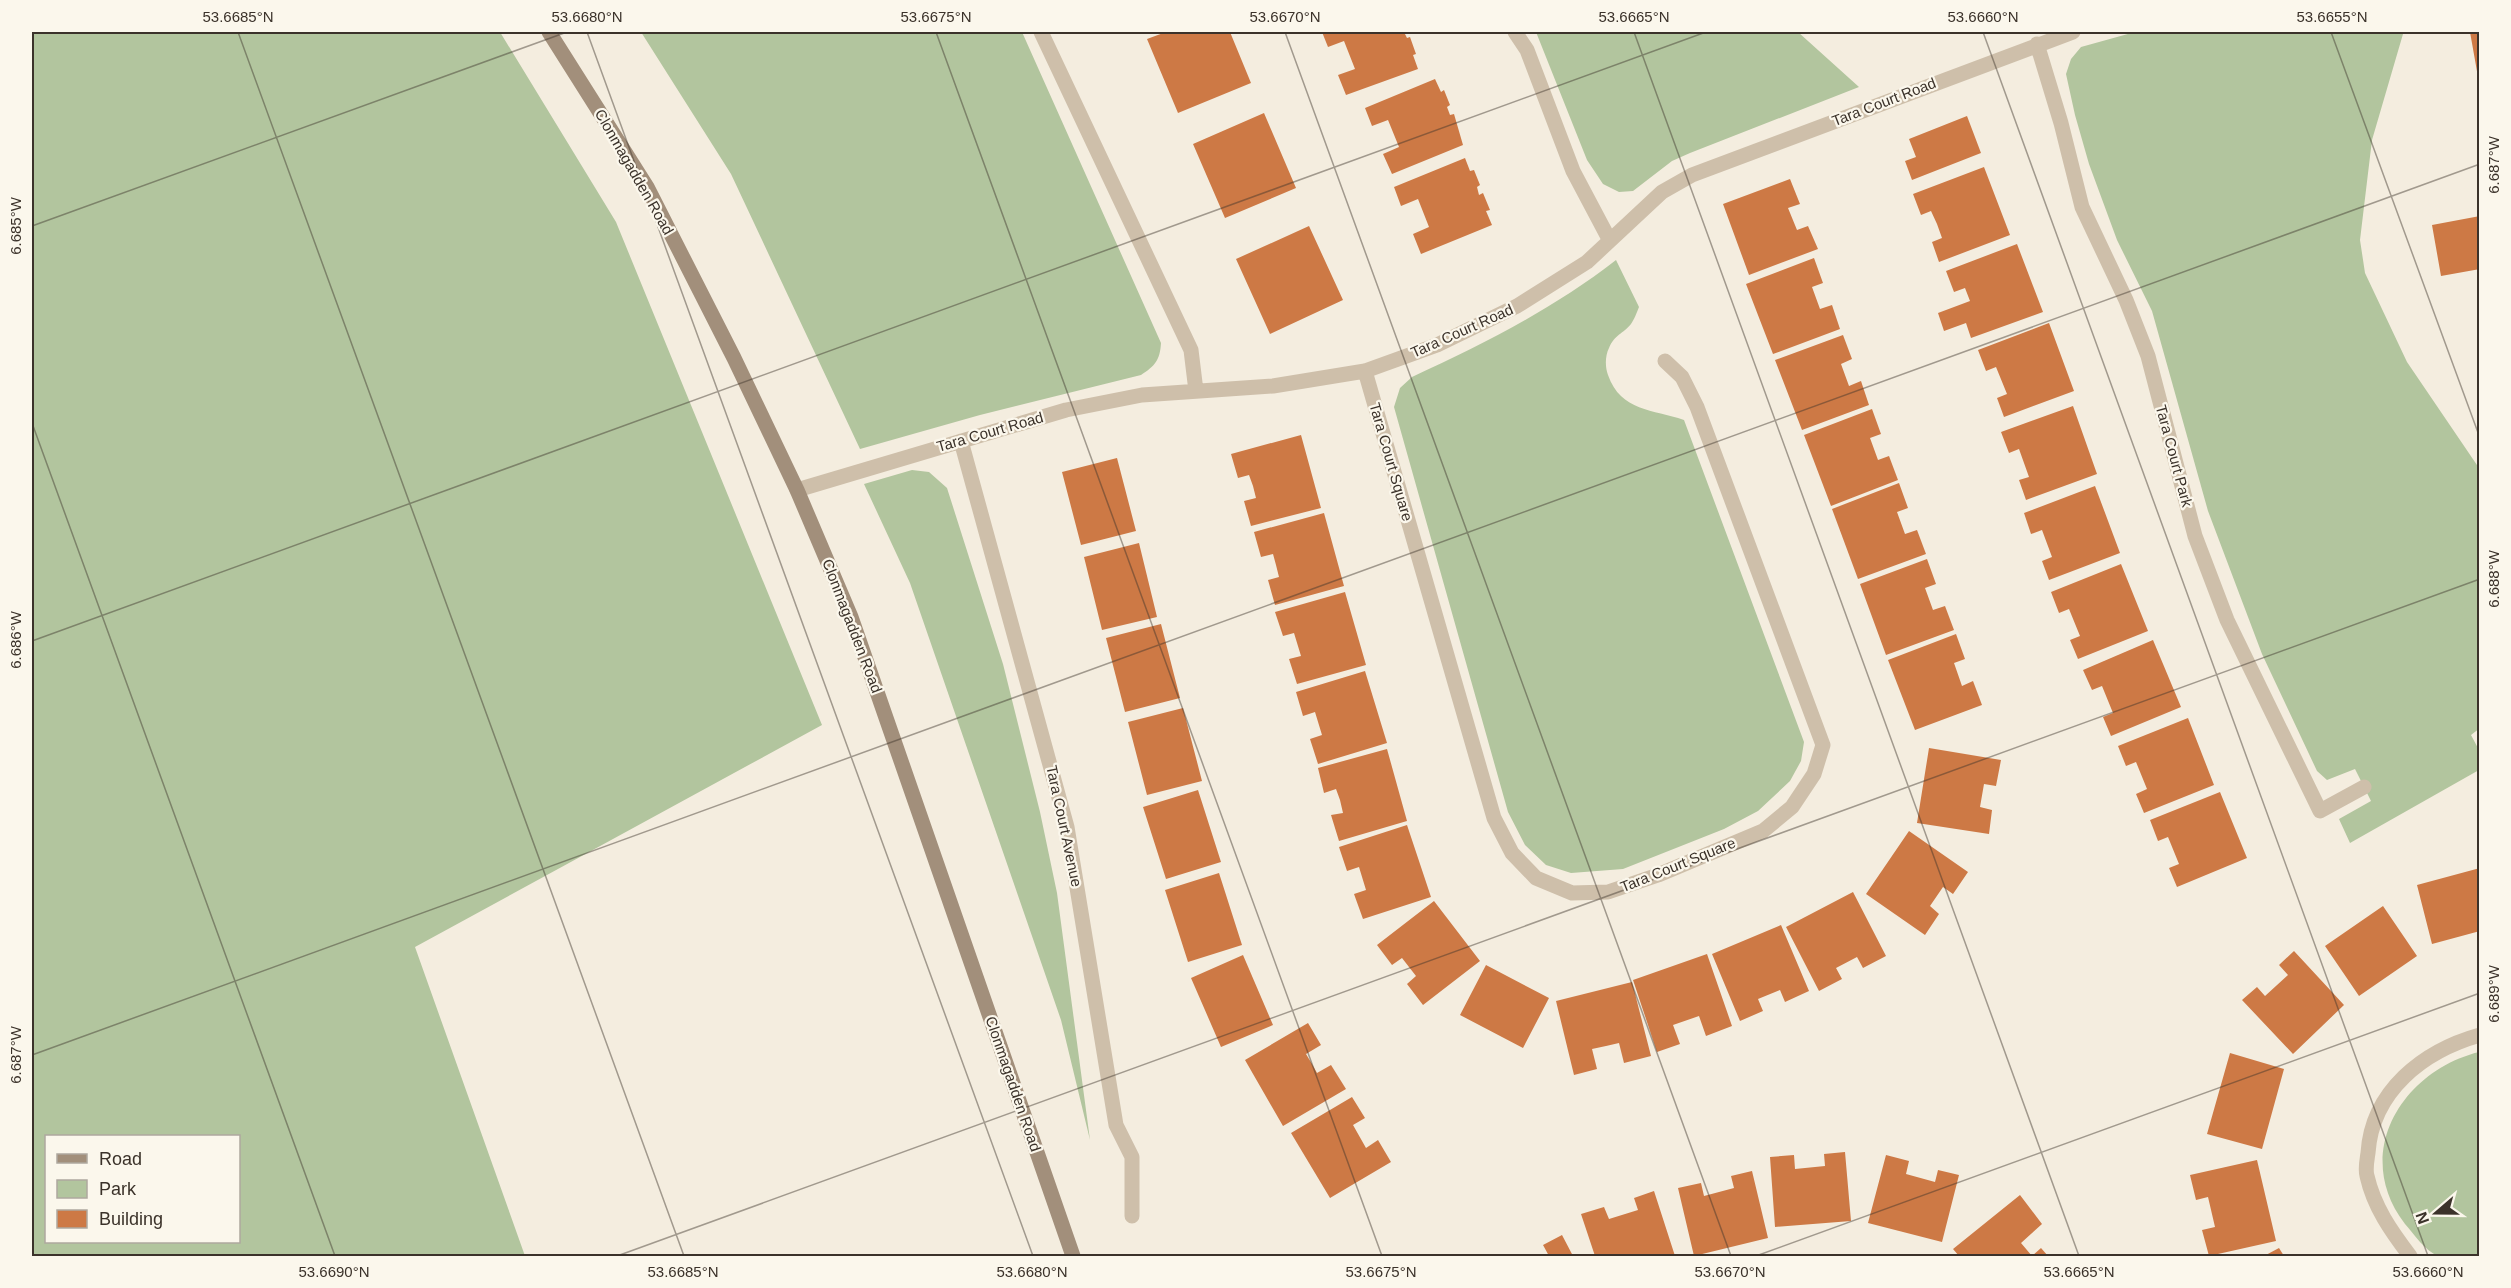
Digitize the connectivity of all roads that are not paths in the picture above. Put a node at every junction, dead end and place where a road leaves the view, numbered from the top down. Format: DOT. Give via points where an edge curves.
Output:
graph roads {
  1 [pos="549,32"];
  2 [pos="1041,32"];
  3 [pos="1515,32"];
  4 [pos="2073,32"];
  5 [pos="2037,44"];
  6 [pos="1609,239"];
  7 [pos="1665,361"];
  8 [pos="1365,371"];
  9 [pos="1196,392"];
  10 [pos="961,441"];
  11 [pos="797,490"];
  12 [pos="2364,787"];
  13 [pos="2480,1035"];
  14 [pos="1132,1216"];
  15 [pos="1073,1257"];
  16 [pos="2410,1257"];
  1 -- 11 [label="street, Clonmagadden Road" via="647,187"];
  2 -- 9 [label="street" via="1191,350"];
  3 -- 6 [label="street" via="1527,50 1573,171"];
  4 -- 5 [label="street, Tara Court Road"];
  5 -- 6 [label="street, Tara Court Road" via="1692,175 1662,192"];
  5 -- 12 [label="street, Tara Court Park" via="2082,207 2148,356 2195,536 2227,621 2320,811"];
  6 -- 8 [label="street, Tara Court Road" via="1587,262 1517,306 1437,345"];
  7 -- 8 [label="street, Tara Court Square" via="1682,377 1697,407 1823,745 1814,774 1792,807 1762,831 1608,892 1572,893 1536,878 1512,853 1494,818"];
  8 -- 9 [label="street, Tara Court Road" via="1273,386"];
  9 -- 10 [label="street, Tara Court Road" via="1142,394 1066,410"];
  10 -- 11 [label="street, Tara Court Road"];
  10 -- 14 [label="street, Tara Court Avenue" via="1067,826 1116,1125 1132,1157"];
  11 -- 15 [label="street, Clonmagadden Road" via="851,617"];
  13 -- 16 [label="street" via="2457,1041 2417,1064 2387,1094 2369,1132 2366,1174 2382,1218"];
}
